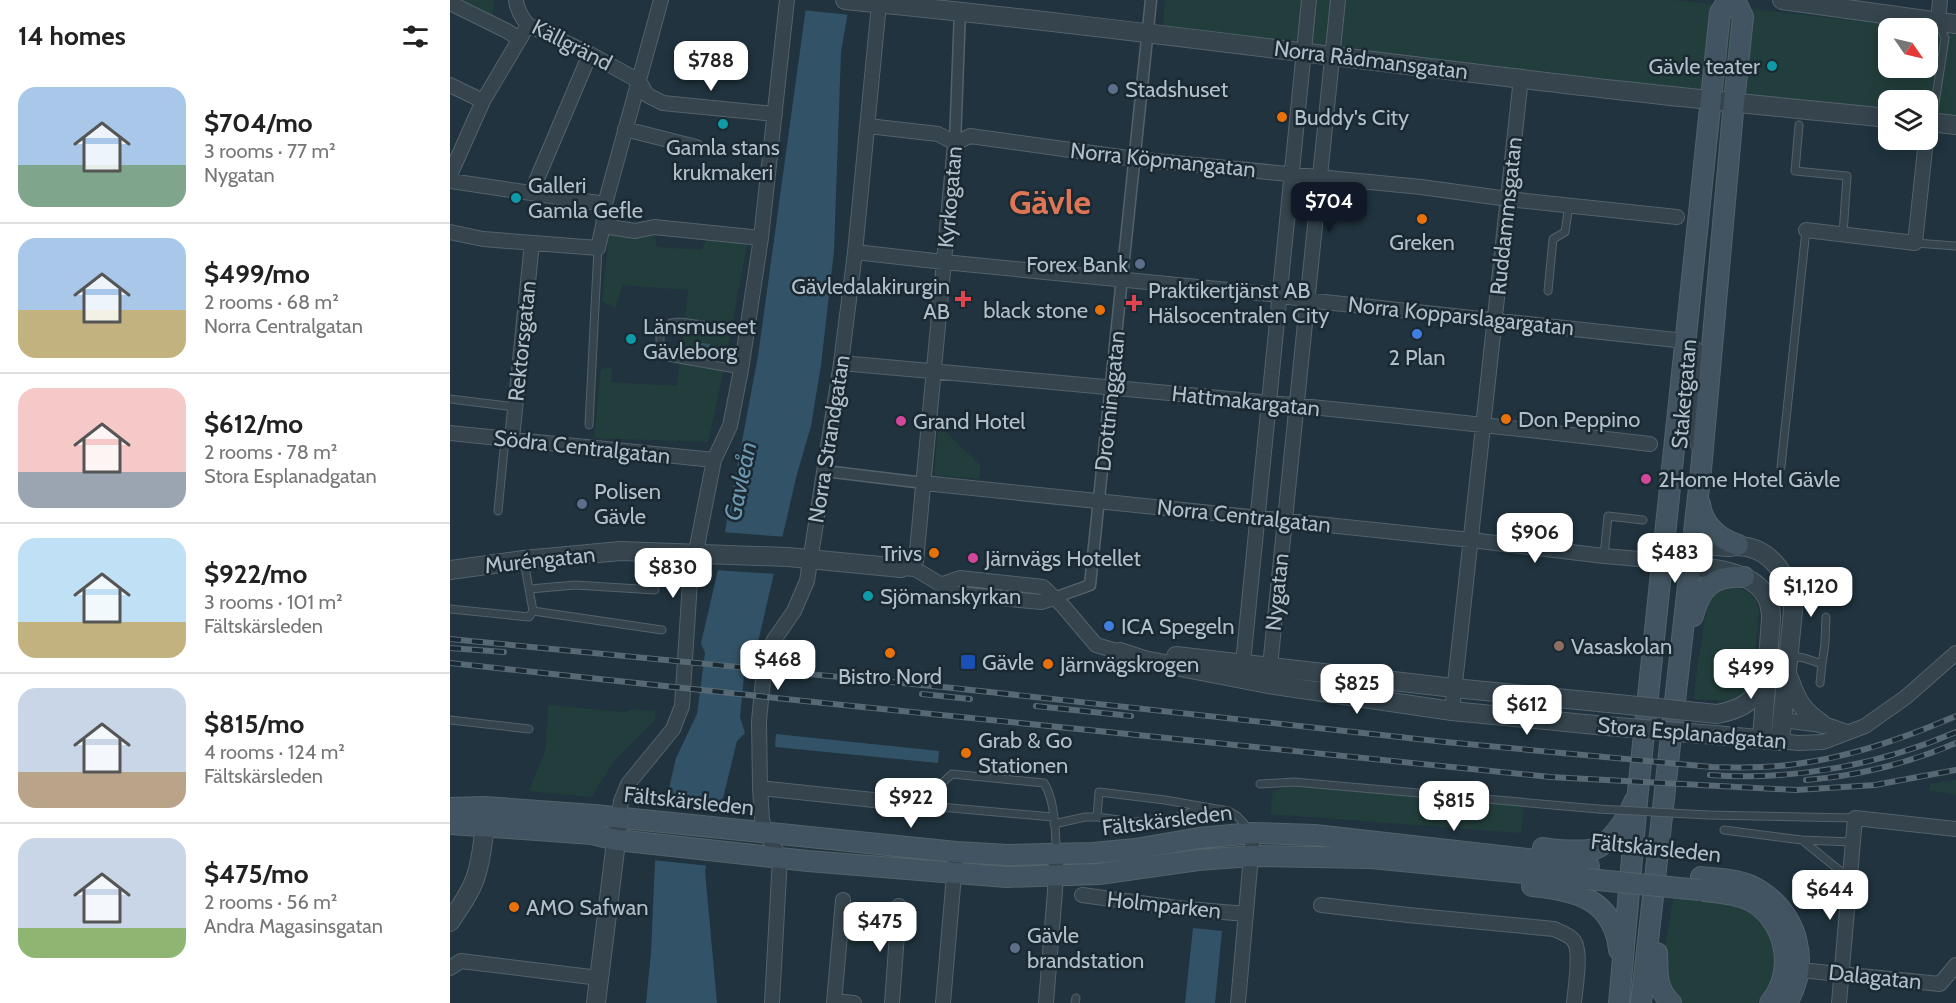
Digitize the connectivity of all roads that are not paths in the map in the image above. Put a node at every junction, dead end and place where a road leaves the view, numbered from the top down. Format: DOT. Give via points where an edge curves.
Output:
graph roads {
  1 [pos="516,0"];
  2 [pos="661,0"];
  3 [pos="787,0"];
  4 [pos="845,0"];
  5 [pos="1151,0"];
  6 [pos="1309,0"];
  7 [pos="1338,0"];
  8 [pos="1728,0"];
  9 [pos="1735,0"];
  10 [pos="1782,0"];
  11 [pos="1940,0"];
  12 [pos="854,1"];
  13 [pos="879,2"];
  14 [pos="450,3"];
  15 [pos="960,11"];
  16 [pos="1947,23"];
  17 [pos="528,25"];
  18 [pos="1148,33"];
  19 [pos="519,39"];
  20 [pos="1304,52"];
  21 [pos="590,54"];
  22 [pos="1332,56"];
  23 [pos="1521,78"];
  24 [pos="639,81"];
  25 [pos="450,85"];
  26 [pos="1937,90"];
  27 [pos="1712,99"];
  28 [pos="483,101"];
  29 [pos="1735,102"];
  30 [pos="775,114"];
  31 [pos="1878,117"];
  32 [pos="1938,124"];
  33 [pos="1799,125"];
  34 [pos="1956,125"];
  35 [pos="868,126"];
  36 [pos="625,129"];
  37 [pos="955,143"];
  38 [pos="696,147"];
  39 [pos="1925,150"];
  40 [pos="1135,159"];
  41 [pos="1291,174"];
  42 [pos="450,175"];
  43 [pos="1320,177"];
  44 [pos="450,181"];
  45 [pos="531,193"];
  46 [pos="1508,199"];
  47 [pos="605,204"];
  48 [pos="1569,205"];
  49 [pos="1677,217"];
  50 [pos="603,226"];
  51 [pos="1806,230"];
  52 [pos="450,232"];
  53 [pos="1843,234"];
  54 [pos="761,238"];
  55 [pos="532,243"];
  56 [pos="1915,243"];
  57 [pos="1956,246"];
  58 [pos="598,248"];
  59 [pos="855,252"];
  60 [pos="944,262"];
  61 [pos="1122,280"];
  62 [pos="1548,291"];
  63 [pos="1279,295"];
  64 [pos="1306,300"];
  65 [pos="1495,320"];
  66 [pos="746,331"];
  67 [pos="1685,341"];
  68 [pos="841,363"];
  69 [pos="741,370"];
  70 [pos="933,371"];
  71 [pos="1111,387"];
  72 [pos="450,399"];
  73 [pos="1268,404"];
  74 [pos="515,407"];
  75 [pos="1295,407"];
  76 [pos="1484,424"];
  77 [pos="589,425"];
  78 [pos="450,433"];
  79 [pos="508,439"];
  80 [pos="1650,444"];
  81 [pos="714,460"];
  82 [pos="1702,464"];
  83 [pos="1781,467"];
  84 [pos="825,471"];
  85 [pos="924,483"];
  86 [pos="1699,495"];
  87 [pos="1098,501"];
  88 [pos="498,511"];
  89 [pos="1257,518"];
  90 [pos="1284,520"];
  91 [pos="1643,520"];
  92 [pos="1471,540"];
  93 [pos="1694,544"];
  94 [pos="1738,545"];
  95 [pos="697,553"];
  96 [pos="1604,556"];
  97 [pos="1662,556"];
  98 [pos="810,559"];
  99 [pos="524,560"];
  100 [pos="910,566"];
  101 [pos="1692,567"];
  102 [pos="450,570"];
  103 [pos="1744,577"];
  104 [pos="530,589"];
  105 [pos="655,590"];
  106 [pos="1054,598"];
  107 [pos="450,609"];
  108 [pos="533,611"];
  109 [pos="1826,617"];
  110 [pos="662,630"];
  111 [pos="1120,652"];
  112 [pos="1956,653"];
  113 [pos="1680,662"];
  114 [pos="1821,664"];
  115 [pos="1788,665"];
  116 [pos="1767,670"];
  117 [pos="1242,671"];
  118 [pos="1269,675"];
  119 [pos="1820,683"];
  120 [pos="1454,688"];
  121 [pos="1452,711"];
  122 [pos="1717,714"];
  123 [pos="450,720"];
  124 [pos="1773,720"];
  125 [pos="1822,724"];
  126 [pos="529,729"];
  127 [pos="1847,732"];
  128 [pos="1771,740"];
  129 [pos="1260,784"];
  130 [pos="760,788"];
  131 [pos="1638,791"];
  132 [pos="485,807"];
  133 [pos="940,807"];
  134 [pos="1203,807"];
  135 [pos="450,808"];
  136 [pos="1097,817"];
  137 [pos="619,818"];
  138 [pos="1855,818"];
  139 [pos="1053,820"];
  140 [pos="450,824"];
  141 [pos="485,827"];
  142 [pos="1956,829"];
  143 [pos="1724,830"];
  144 [pos="765,832"];
  145 [pos="1253,833"];
  146 [pos="1315,836"];
  147 [pos="617,840"];
  148 [pos="1802,840"];
  149 [pos="1852,842"];
  150 [pos="956,852"];
  151 [pos="1056,855"];
  152 [pos="1252,856"];
  153 [pos="780,857"];
  154 [pos="1305,858"];
  155 [pos="1589,872"];
  156 [pos="954,874"];
  157 [pos="1056,876"];
  158 [pos="1849,879"];
  159 [pos="1082,895"];
  160 [pos="843,900"];
  161 [pos="1652,904"];
  162 [pos="1321,905"];
  163 [pos="899,906"];
  164 [pos="1246,914"];
  165 [pos="450,922"];
  166 [pos="840,934"];
  167 [pos="875,936"];
  168 [pos="1956,964"];
  169 [pos="450,967"];
  170 [pos="1792,969"];
  171 [pos="1842,973"];
  172 [pos="599,978"];
  173 [pos="1622,980"];
  174 [pos="834,1002"];
  175 [pos="596,1003"];
  176 [pos="772,1003"];
  177 [pos="854,1003"];
  178 [pos="892,1003"];
  179 [pos="943,1003"];
  180 [pos="1046,1003"];
  181 [pos="1238,1003"];
  182 [pos="1574,1003"];
  183 [pos="1619,1003"];
  184 [pos="1641,1003"];
  185 [pos="1671,1003"];
  186 [pos="1770,1003"];
  187 [pos="1787,1003"];
  188 [pos="1839,1003"];
  1 -- 17 [label="street, Källgränd" via="521,18"];
  2 -- 24 [label="street"];
  3 -- 30 [label="street"];
  4 -- 12 [label="street, Norra Rådmansgatan"];
  5 -- 18 [label="street, Drottninggatan"];
  6 -- 20 [label="street, Nygatan"];
  7 -- 22 [label="street, Nygatan"];
  8 -- 27 [label="main road, Staketgatan" via="1720,14"];
  9 -- 29 [label="main road, Staketgatan" via="1743,17"];
  10 -- 16 [label="street"];
  11 -- 16 [label="street"];
  12 -- 13 [label="street, Norra Rådmansgatan"];
  13 -- 15 [label="street, Norra Rådmansgatan"];
  13 -- 35 [label="street, Norra Strandgatan"];
  14 -- 19 [label="street"];
  15 -- 18 [label="street, Norra Rådmansgatan"];
  15 -- 37 [label="street, Kyrkogatan"];
  16 -- 26 [label="lane"];
  17 -- 19 [label="street"];
  17 -- 21 [label="street, Källgränd"];
  18 -- 20 [label="street, Norra Rådmansgatan"];
  18 -- 40 [label="street, Drottninggatan"];
  19 -- 28 [label="street"];
  20 -- 22 [label="street, Norra Rådmansgatan"];
  20 -- 41 [label="street, Nygatan"];
  21 -- 24 [label="street, Källgränd"];
  21 -- 45 [label="street"];
  22 -- 23 [label="street, Norra Rådmansgatan"];
  22 -- 43 [label="street, Nygatan"];
  23 -- 27 [label="street, Norra Rådmansgatan"];
  23 -- 46 [label="street, Ruddammsgatan"];
  24 -- 30 [label="street, Källgränd" via="647,95 663,103"];
  24 -- 36 [label="street"];
  25 -- 28 [label="street"];
  27 -- 29 [label="street, Norra Rådmansgatan"];
  27 -- 67 [label="main road, Staketgatan"];
  28 -- 42 [label="street"];
  29 -- 31 [label="street, Norra Rådmansgatan"];
  29 -- 82 [label="main road, Staketgatan"];
  30 -- 54 [label="street"];
  32 -- 34 [label="street"];
  33 -- 53 [label="lane" via="1795,171 1847,176"];
  35 -- 37 [label="street" via="938,134"];
  35 -- 59 [label="street, Norra Strandgatan"];
  36 -- 38 [label="street"];
  36 -- 47 [label="street"];
  37 -- 40 [label="street, Norra Köpmangatan" via="970,136"];
  37 -- 60 [label="street, Kyrkogatan"];
  39 -- 56 [label="street"];
  40 -- 41 [label="street, Norra Köpmangatan"];
  40 -- 61 [label="street, Drottninggatan"];
  41 -- 43 [label="street, Norra Köpmangatan"];
  41 -- 63 [label="street, Nygatan"];
  43 -- 46 [label="street, Norra Köpmangatan"];
  43 -- 64 [label="street, Nygatan"];
  44 -- 45 [label="street"];
  45 -- 47 [label="street"];
  46 -- 48 [label="street, Norra Köpmangatan"];
  46 -- 65 [label="street, Ruddammsgatan"];
  47 -- 50 [label="street"];
  48 -- 49 [label="street, Norra Köpmangatan"];
  48 -- 62 [label="lane" via="1565,232 1553,239"];
  50 -- 54 [label="street" via="635,231 654,226"];
  50 -- 58 [label="street"];
  51 -- 53 [label="street"];
  51 -- 83 [label="lane"];
  52 -- 55 [label="street"];
  53 -- 56 [label="street"];
  54 -- 66 [label="street"];
  55 -- 58 [label="street"];
  55 -- 74 [label="street, Rektorsgatan"];
  56 -- 57 [label="lane"];
  58 -- 77 [label="lane"];
  59 -- 60 [label="street, Norra Kopparslagargatan"];
  59 -- 68 [label="street, Norra Strandgatan"];
  60 -- 61 [label="street, Norra Kopparslagargatan"];
  60 -- 70 [label="street, Kyrkogatan"];
  61 -- 63 [label="street, Norra Kopparslagargatan"];
  61 -- 71 [label="street, Drottninggatan"];
  63 -- 64 [label="street, Norra Kopparslagargatan"];
  63 -- 73 [label="street, Nygatan"];
  64 -- 65 [label="street, Norra Kopparslagargatan"];
  64 -- 75 [label="street, Nygatan"];
  65 -- 67 [label="street, Norra Kopparslagargatan"];
  65 -- 76 [label="street, Ruddammsgatan"];
  66 -- 69 [label="street"];
  66 -- 69 [label="lane" via="680,322 671,323 660,333 660,347 668,357"];
  67 -- 82 [label="street" via="1698,351 1694,422"];
  67 -- 97 [label="main road, Staketgatan"];
  68 -- 70 [label="street, Hattmakargatan"];
  68 -- 84 [label="street, Norra Strandgatan"];
  69 -- 81 [label="street" via="730,426"];
  70 -- 71 [label="street, Hattmakargatan"];
  70 -- 85 [label="street, Kyrkogatan"];
  71 -- 73 [label="street, Hattmakargatan"];
  71 -- 87 [label="street, Drottninggatan"];
  72 -- 74 [label="lane"];
  73 -- 75 [label="street, Hattmakargatan"];
  73 -- 89 [label="street, Nygatan"];
  74 -- 79 [label="street, Rektorsgatan"];
  75 -- 76 [label="street, Hattmakargatan"];
  75 -- 90 [label="street, Nygatan"];
  76 -- 80 [label="street, Hattmakargatan"];
  76 -- 92 [label="street, Ruddammsgatan"];
  78 -- 79 [label="street, Södra Centralgatan"];
  79 -- 81 [label="street, Södra Centralgatan"];
  79 -- 88 [label="lane"];
  81 -- 95 [label="street"];
  82 -- 86 [label="main road, Staketgatan"];
  84 -- 85 [label="street, Norra Centralgatan"];
  84 -- 98 [label="street, Norra Strandgatan"];
  85 -- 87 [label="street, Norra Centralgatan"];
  85 -- 100 [label="street, Kyrkogatan"];
  86 -- 93 [label="main road, Staketgatan"];
  86 -- 94 [label="main road" via="1708,526 1721,538"];
  87 -- 89 [label="street, Norra Centralgatan"];
  87 -- 106 [label="street, Drottninggatan" via="1090,585"];
  89 -- 90 [label="street, Norra Centralgatan"];
  89 -- 117 [label="street, Nygatan"];
  90 -- 92 [label="street, Norra Centralgatan"];
  90 -- 118 [label="street, Nygatan"];
  91 -- 96 [label="lane" via="1608,516"];
  92 -- 96 [label="street, Norra Centralgatan"];
  92 -- 120 [label="street, Ruddammsgatan"];
  93 -- 94 [label="street, Norra Centralgatan"];
  93 -- 97 [label="street, Norra Centralgatan"];
  93 -- 101 [label="main road, Staketgatan"];
  94 -- 115 [label="street, Norra Centralgatan" via="1768,556 1785,576 1793,611"];
  95 -- 98 [label="street, Muréngatan"];
  95 -- 99 [label="street, Muréngatan" via="620,551"];
  95 -- 137 [label="street" via="690,582 680,714 673,729 628,784"];
  96 -- 97 [label="street, Norra Centralgatan"];
  97 -- 101 [label="street, Norra Centralgatan"];
  97 -- 131 [label="main road, Staketgatan"];
  98 -- 100 [label="street, Muréngatan"];
  98 -- 130 [label="street, Norra Strandgatan" via="807,581 794,611 765,659 759,721"];
  99 -- 102 [label="street, Muréngatan"];
  99 -- 104 [label="lane"];
  100 -- 106 [label="street" via="940,585 960,578 1043,587"];
  101 -- 103 [label="street, Norra Centralgatan"];
  101 -- 113 [label="main road, Staketgatan"];
  103 -- 113 [label="main road" via="1725,578 1705,588 1694,611"];
  103 -- 116 [label="street, Norra Centralgatan" via="1762,589 1770,602"];
  104 -- 105 [label="lane" via="575,585"];
  104 -- 108 [label="lane"];
  106 -- 111 [label="street" via="1096,645"];
  107 -- 108 [label="lane" via="530,617"];
  108 -- 110 [label="lane"];
  109 -- 114 [label="lane"];
  111 -- 117 [label="street, Stora Esplanadgatan" via="1185,656"];
  112 -- 127 [label="street, Stora Esplanadgatan" via="1906,697 1865,726"];
  113 -- 161 [label="main road, Staketgatan"];
  114 -- 115 [label="lane" via="1804,658"];
  114 -- 119 [label="lane"];
  115 -- 124 [label="street, Norra Centralgatan"];
  115 -- 125 [label="street" via="1801,706"];
  116 -- 122 [label="street" via="1750,701 1736,710"];
  116 -- 124 [label="street, Norra Centralgatan"];
  117 -- 118 [label="street, Stora Esplanadgatan"];
  118 -- 120 [label="street, Stora Esplanadgatan"];
  118 -- 121 [label="street, Stora Esplanadgatan"];
  120 -- 121 [label="street, Ruddammsgatan"];
  120 -- 122 [label="street, Stora Esplanadgatan, bridge"];
  121 -- 128 [label="street, Stora Esplanadgatan, bridge"];
  122 -- 124 [label="street, Stora Esplanadgatan"];
  123 -- 126 [label="lane"];
  124 -- 125 [label="street, Stora Esplanadgatan"];
  124 -- 128 [label="street, Norra Centralgatan"];
  125 -- 127 [label="street, Stora Esplanadgatan"];
  127 -- 128 [label="street, Stora Esplanadgatan" via="1823,742"];
  129 -- 138 [label="lane, bridge" via="1294,782 1598,809"];
  130 -- 133 [label="street"];
  130 -- 144 [label="street, Norra Strandgatan"];
  131 -- 146 [label="main road" via="1615,833 1595,849 1556,850 1397,831"];
  131 -- 173 [label="main road, Staketgatan"];
  132 -- 135 [label="main road, Fältskärsleden"];
  132 -- 137 [label="main road, Fältskärsleden"];
  132 -- 141 [label="street"];
  133 -- 139 [label="lane"];
  133 -- 139 [label="lane" via="942,783 952,774 1044,783 1050,792"];
  134 -- 136 [label="lane" via="1174,818 1134,822"];
  134 -- 136 [label="lane" via="1099,792"];
  134 -- 145 [label="lane" via="1237,816"];
  136 -- 139 [label="lane"];
  137 -- 144 [label="main road, Fältskärsleden"];
  137 -- 147 [label="street"];
  138 -- 142 [label="street"];
  138 -- 149 [label="street"];
  139 -- 151 [label="lane"];
  140 -- 141 [label="main road, Fältskärsleden"];
  141 -- 147 [label="main road, Fältskärsleden" via="592,834"];
  141 -- 165 [label="street" via="474,883"];
  143 -- 148 [label="lane"];
  144 -- 150 [label="main road, Fältskärsleden"];
  144 -- 153 [label="street"];
  145 -- 146 [label="main road, Fältskärsleden"];
  145 -- 151 [label="main road, Fältskärsleden"];
  145 -- 152 [label="street"];
  146 -- 155 [label="main road, Fältskärsleden"];
  147 -- 153 [label="main road, Fältskärsleden"];
  147 -- 172 [label="street"];
  148 -- 149 [label="lane"];
  148 -- 158 [label="lane"];
  149 -- 158 [label="street"];
  150 -- 151 [label="main road, Fältskärsleden"];
  150 -- 156 [label="street"];
  151 -- 157 [label="street"];
  152 -- 154 [label="main road, Fältskärsleden"];
  152 -- 157 [label="main road, Fältskärsleden"];
  152 -- 164 [label="street"];
  153 -- 156 [label="main road, Fältskärsleden"];
  153 -- 176 [label="street"];
  154 -- 155 [label="main road, Fältskärsleden" via="1371,858"];
  154 -- 173 [label="main road" via="1426,877 1576,893 1610,919 1618,943"];
  155 -- 170 [label="main road, Fältskärsleden, bridge" via="1700,884 1752,902 1770,917 1780,933"];
  156 -- 157 [label="main road, Fältskärsleden"];
  156 -- 179 [label="street"];
  157 -- 180 [label="street"];
  158 -- 171 [label="street"];
  159 -- 164 [label="street, Holmparken"];
  160 -- 166 [label="street"];
  161 -- 184 [label="main road"];
  161 -- 185 [label="main road" via="1658,983"];
  162 -- 182 [label="street" via="1554,929 1575,941 1578,952"];
  163 -- 178 [label="street"];
  164 -- 181 [label="street"];
  166 -- 167 [label="lane"];
  166 -- 174 [label="street"];
  168 -- 171 [label="street, Dalagatan" via="1940,984"];
  169 -- 172 [label="street" via="461,961"];
  170 -- 171 [label="street, Dalagatan"];
  170 -- 186 [label="main road, Fältskärsleden"];
  170 -- 187 [label="main road, Fältskärsleden" via="1794,991"];
  171 -- 188 [label="street"];
  172 -- 175 [label="street"];
  173 -- 183 [label="main road"];
  174 -- 177 [label="street"];
}
